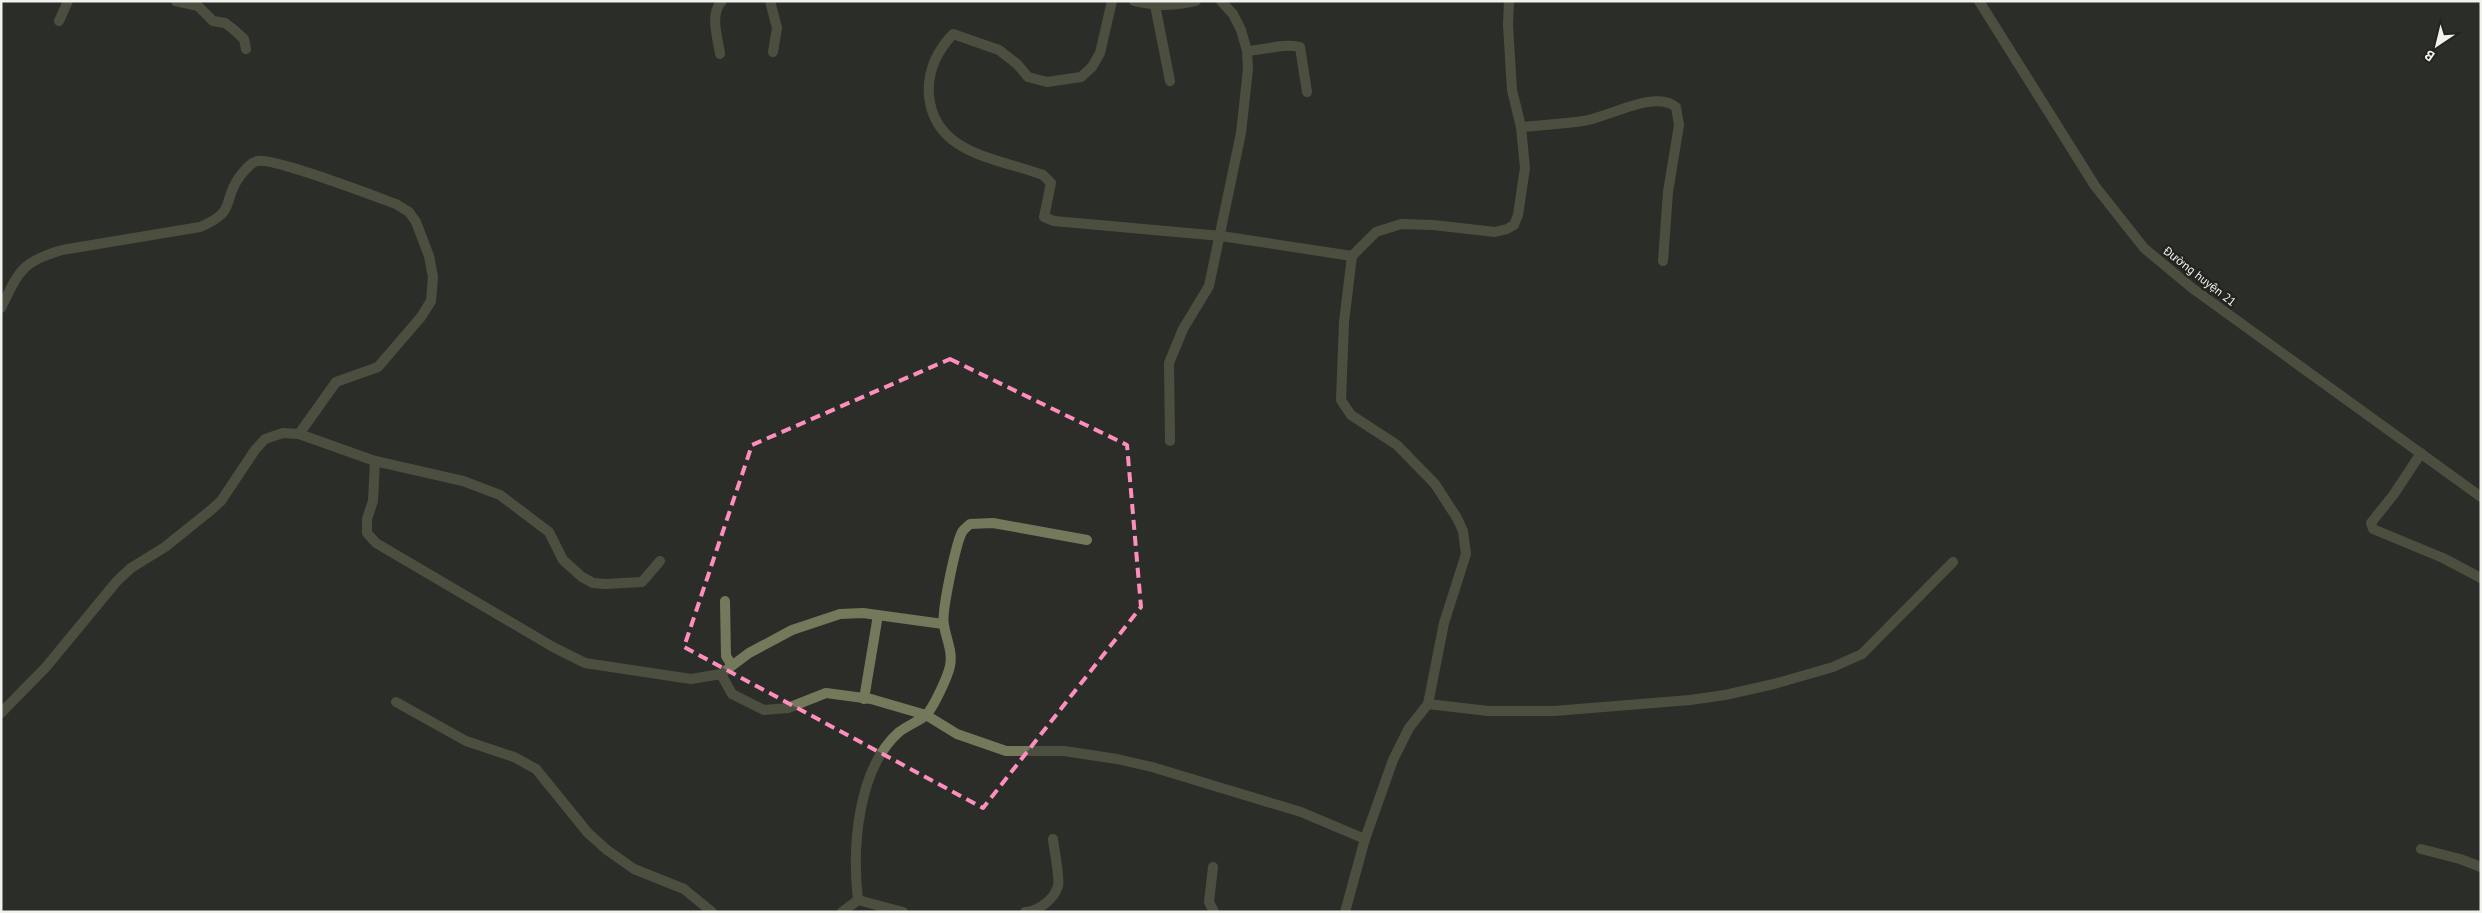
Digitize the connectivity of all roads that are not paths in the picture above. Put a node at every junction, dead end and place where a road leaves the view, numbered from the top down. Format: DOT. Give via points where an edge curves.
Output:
graph roads {
  1 [pos="68,1"];
  2 [pos="176,1"];
  3 [pos="722,1"];
  4 [pos="770,1"];
  5 [pos="1112,1"];
  6 [pos="1134,1"];
  7 [pos="1196,1"];
  8 [pos="1222,1"];
  9 [pos="1509,1"];
  10 [pos="1979,1"];
  11 [pos="1155,5"];
  12 [pos="59,21"];
  13 [pos="246,49"];
  14 [pos="1247,51"];
  15 [pos="773,52"];
  16 [pos="720,54"];
  17 [pos="1170,81"];
  18 [pos="1307,92"];
  19 [pos="1521,127"];
  20 [pos="1221,236"];
  21 [pos="1352,256"];
  22 [pos="1663,261"];
  23 [pos="1,308"];
  24 [pos="299,434"];
  25 [pos="1170,441"];
  26 [pos="2421,453"];
  27 [pos="375,461"];
  28 [pos="2481,497"];
  29 [pos="1087,540"];
  30 [pos="660,561"];
  31 [pos="1953,562"];
  32 [pos="2481,578"];
  33 [pos="725,601"];
  34 [pos="878,615"];
  35 [pos="943,624"];
  36 [pos="732,664"];
  37 [pos="721,674"];
  38 [pos="864,699"];
  39 [pos="396,702"];
  40 [pos="1428,704"];
  41 [pos="1,713"];
  42 [pos="926,715"];
  43 [pos="1052,839"];
  44 [pos="1365,839"];
  45 [pos="2421,849"];
  46 [pos="1213,867"];
  47 [pos="2481,867"];
  48 [pos="858,900"];
  49 [pos="712,912"];
  50 [pos="842,912"];
  51 [pos="902,912"];
  52 [pos="1025,912"];
  53 [pos="1214,912"];
  54 [pos="1345,912"];
  1 -- 12 [label="street"];
  2 -- 13 [label="street" via="198,6 213,21 225,23 244,39"];
  3 -- 16 [label="street" via="717,6 715,18"];
  4 -- 15 [label="street" via="777,28"];
  5 -- 20 [label="street" via="1100,53 1081,77 1047,82 1028,77 999,50 953,34 930,71 930,108 936,125 951,142 970,151 1043,175 1051,183 1044,218"];
  6 -- 11 [label="street"];
  7 -- 11 [label="street" via="1181,5"];
  8 -- 14 [label="street" via="1233,14"];
  9 -- 19 [label="street" via="1512,90"];
  10 -- 26 [label="street, Đường huyện 21" via="2095,186 2144,248 2192,288"];
  11 -- 17 [label="street"];
  14 -- 18 [label="street" via="1289,44 1300,47"];
  14 -- 20 [label="street" via="1241,133"];
  19 -- 21 [label="street" via="1525,168 1514,224 1494,232 1395,225 1376,232"];
  19 -- 22 [label="street" via="1585,121 1615,110 1663,101 1676,107 1679,125 1668,192"];
  20 -- 21 [label="street"];
  20 -- 25 [label="street" via="1209,286 1183,329 1169,363"];
  21 -- 40 [label="street" via="1344,322 1341,400 1351,415 1397,446 1424,471 1457,518 1465,542 1466,554 1444,623"];
  23 -- 24 [label="street" via="17,274 28,263 44,255 200,227 215,221 225,212 239,178 249,165 256,162 268,160 396,204 410,212 429,256 433,277 430,301 421,317 378,367 336,382"];
  24 -- 27 [label="street"];
  24 -- 41 [label="street" via="283,433 265,439 221,501 165,547 116,581 46,667"];
  26 -- 28 [label="street, Đường huyện 21"];
  26 -- 32 [label="street" via="2371,523 2373,530 2443,558"];
  27 -- 30 [label="street" via="463,481 500,495 549,532 563,560 593,583 619,585 642,582"];
  27 -- 37 [label="street" via="373,501 366,533 376,543 585,663 690,679"];
  29 -- 35 [label="street" via="994,523 970,524 959,542"];
  31 -- 40 [label="street" via="1862,654 1833,667 1774,684 1690,700 1554,711 1488,711"];
  33 -- 36 [label="street" via="726,656"];
  34 -- 35 [label="street"];
  34 -- 36 [label="street" via="840,614 827,618 792,630"];
  34 -- 38 [label="street"];
  35 -- 42 [label="street" via="951,655 950,666"];
  36 -- 37 [label="street"];
  37 -- 38 [label="street" via="732,694 764,710 788,708 826,694"];
  38 -- 42 [label="street"];
  39 -- 49 [label="street" via="466,741 514,757 536,769 588,833 607,850 634,869 684,889"];
  40 -- 44 [label="street" via="1400,743"];
  42 -- 44 [label="street" via="957,734 1006,751 1064,751 1152,767 1301,812"];
  42 -- 48 [label="street" via="898,733 874,768 861,807 856,848"];
  43 -- 52 [label="street" via="1058,886 1042,906"];
  44 -- 54 [label="street"];
  45 -- 47 [label="street"];
  46 -- 53 [label="street" via="1209,902"];
  48 -- 50 [label="street"];
  48 -- 51 [label="street"];
}
